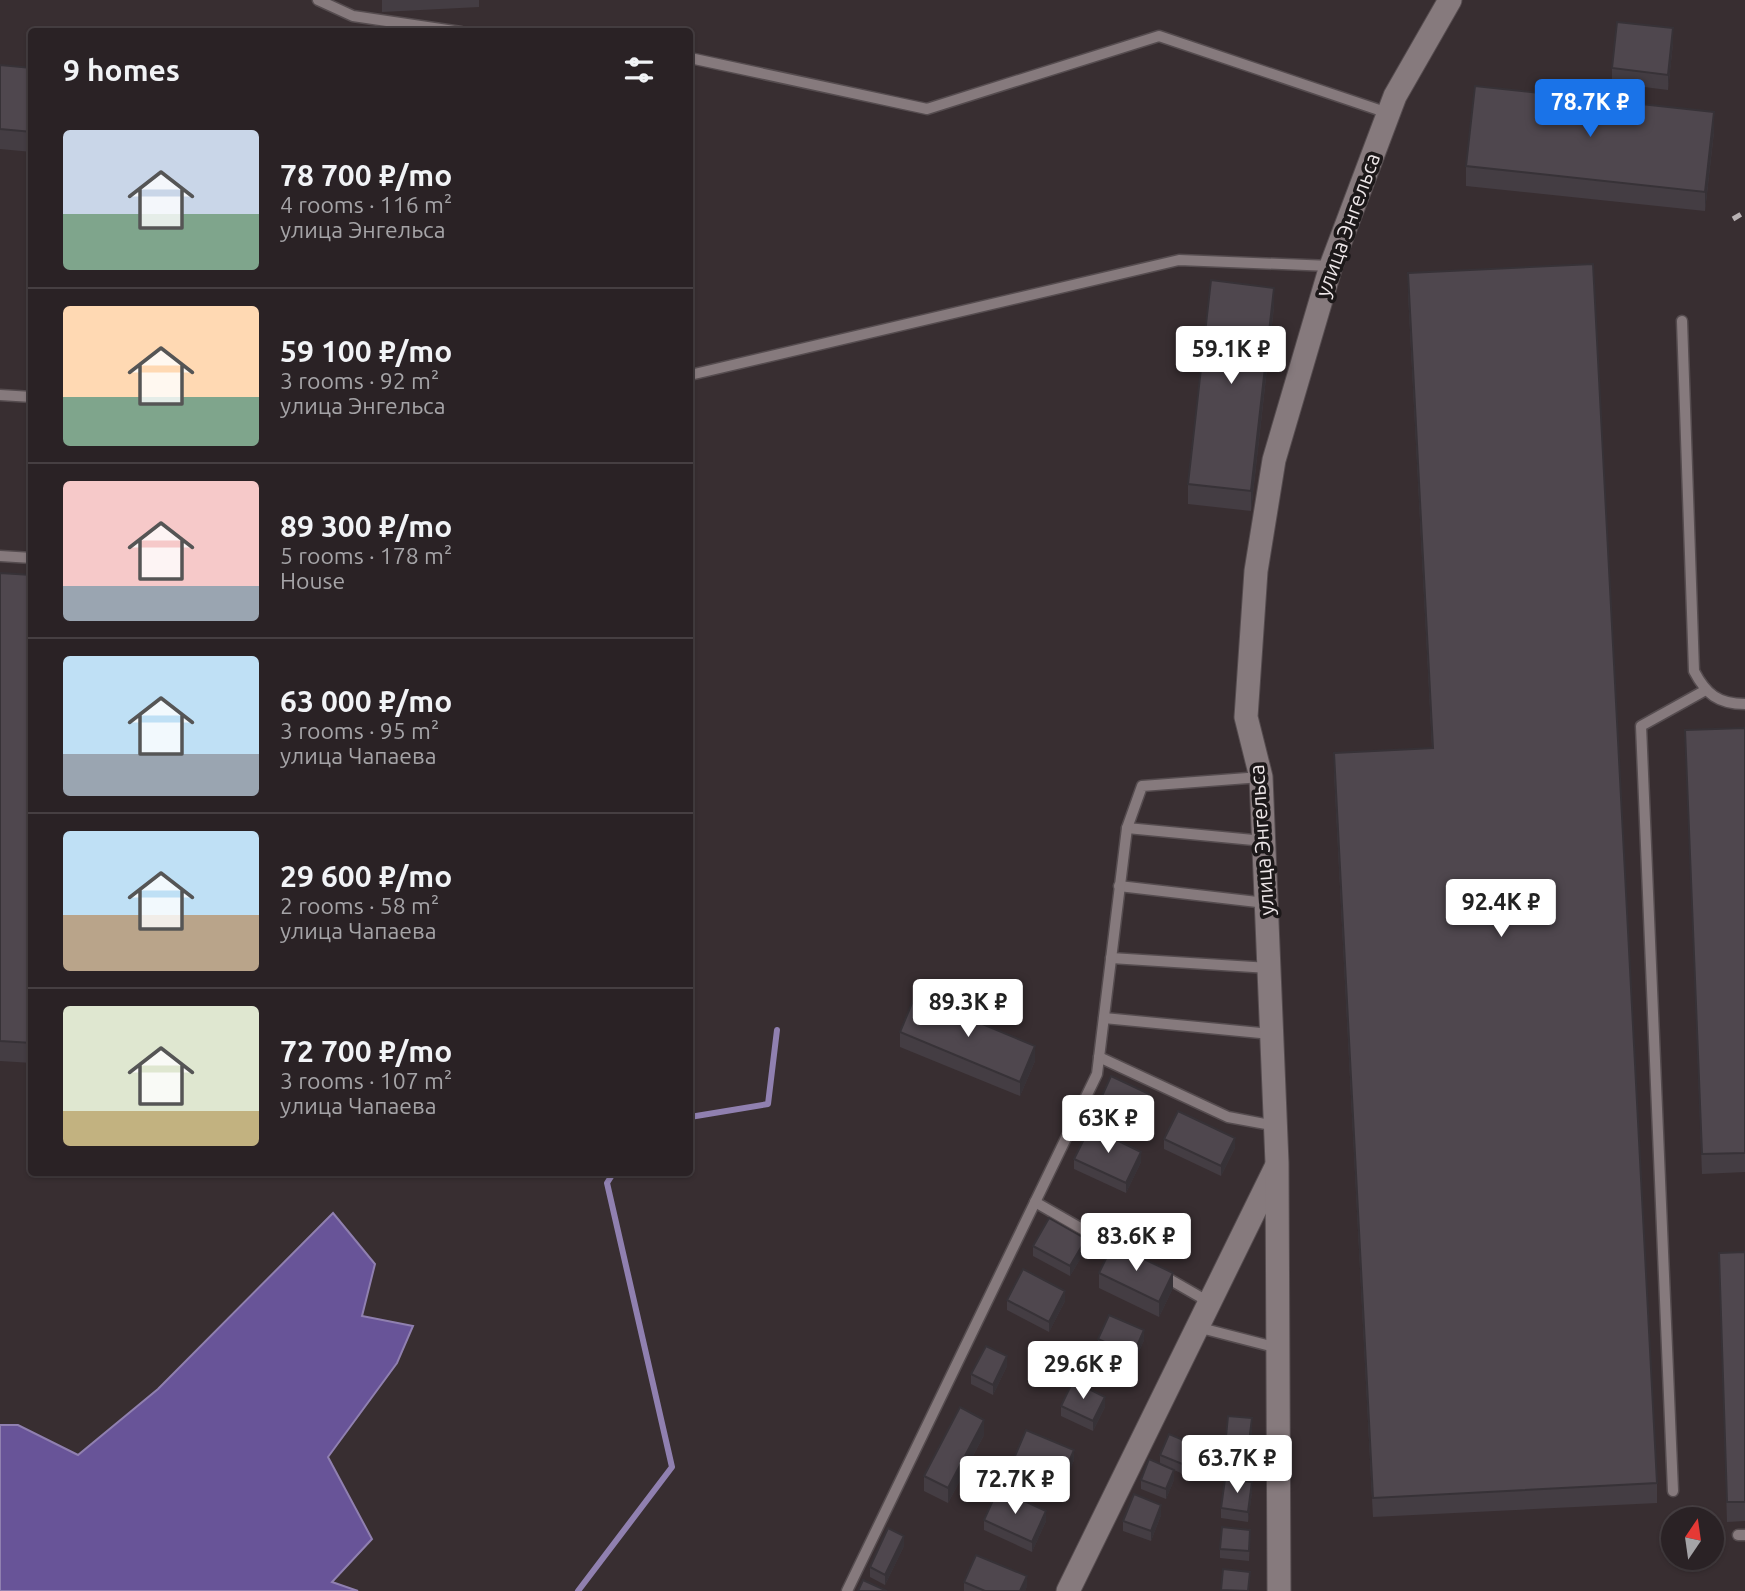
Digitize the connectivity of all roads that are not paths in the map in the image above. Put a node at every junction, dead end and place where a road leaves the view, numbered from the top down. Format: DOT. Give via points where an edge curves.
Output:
graph roads {
  1 [pos="318,0"];
  2 [pos="1450,0"];
  3 [pos="434,28"];
  4 [pos="693,59"];
  5 [pos="1388,113"];
  6 [pos="1331,267"];
  7 [pos="1682,321"];
  8 [pos="693,373"];
  9 [pos="0,395"];
  10 [pos="28,397"];
  11 [pos="0,556"];
  12 [pos="28,558"];
  13 [pos="1704,691"];
  14 [pos="1745,704"];
  15 [pos="1261,777"];
  16 [pos="1126,828"];
  17 [pos="1264,841"];
  18 [pos="1119,886"];
  19 [pos="1267,903"];
  20 [pos="1111,958"];
  21 [pos="1269,968"];
  22 [pos="1104,1017"];
  23 [pos="1272,1034"];
  24 [pos="1099,1057"];
  25 [pos="1276,1126"];
  26 [pos="1278,1163"];
  27 [pos="1035,1202"];
  28 [pos="1140,1262"];
  29 [pos="1151,1269"];
  30 [pos="1209,1302"];
  31 [pos="1197,1327"];
  32 [pos="1278,1349"];
  33 [pos="1673,1491"];
  34 [pos="847,1591"];
  35 [pos="1068,1591"];
  36 [pos="1279,1591"];
  1 -- 3 [label="lane" via="353,16"];
  2 -- 5 [label="street, улица Энгельса"];
  4 -- 5 [label="lane" via="927,109 1158,36"];
  5 -- 6 [label="street, улица Энгельса"];
  6 -- 8 [label="lane" via="1179,260"];
  6 -- 15 [label="street, улица Энгельса" via="1274,460 1256,571 1246,717"];
  7 -- 13 [label="lane" via="1694,671"];
  9 -- 10 [label="lane"];
  11 -- 12 [label="lane"];
  13 -- 14 [label="lane" via="1727,704"];
  13 -- 33 [label="lane" via="1642,726"];
  15 -- 16 [label="lane" via="1142,786"];
  15 -- 17 [label="street, улица Энгельса"];
  16 -- 17 [label="lane"];
  16 -- 18 [label="lane"];
  17 -- 19 [label="street, улица Энгельса"];
  18 -- 19 [label="lane"];
  18 -- 20 [label="lane"];
  19 -- 21 [label="street, улица Энгельса"];
  20 -- 21 [label="lane"];
  20 -- 22 [label="lane"];
  21 -- 23 [label="street, улица Энгельса"];
  22 -- 23 [label="lane"];
  22 -- 24 [label="lane"];
  23 -- 25 [label="street, улица Энгельса"];
  24 -- 25 [label="lane" via="1228,1117"];
  24 -- 27 [label="lane" via="1097,1074"];
  25 -- 26 [label="street, улица Энгельса"];
  26 -- 30 [label="street"];
  26 -- 32 [label="street, улица Энгельса"];
  27 -- 28 [label="lane"];
  27 -- 34 [label="lane"];
  29 -- 30 [label="lane"];
  30 -- 31 [label="street"];
  31 -- 32 [label="lane"];
  31 -- 35 [label="street"];
  32 -- 36 [label="street, улица Энгельса"];
}
